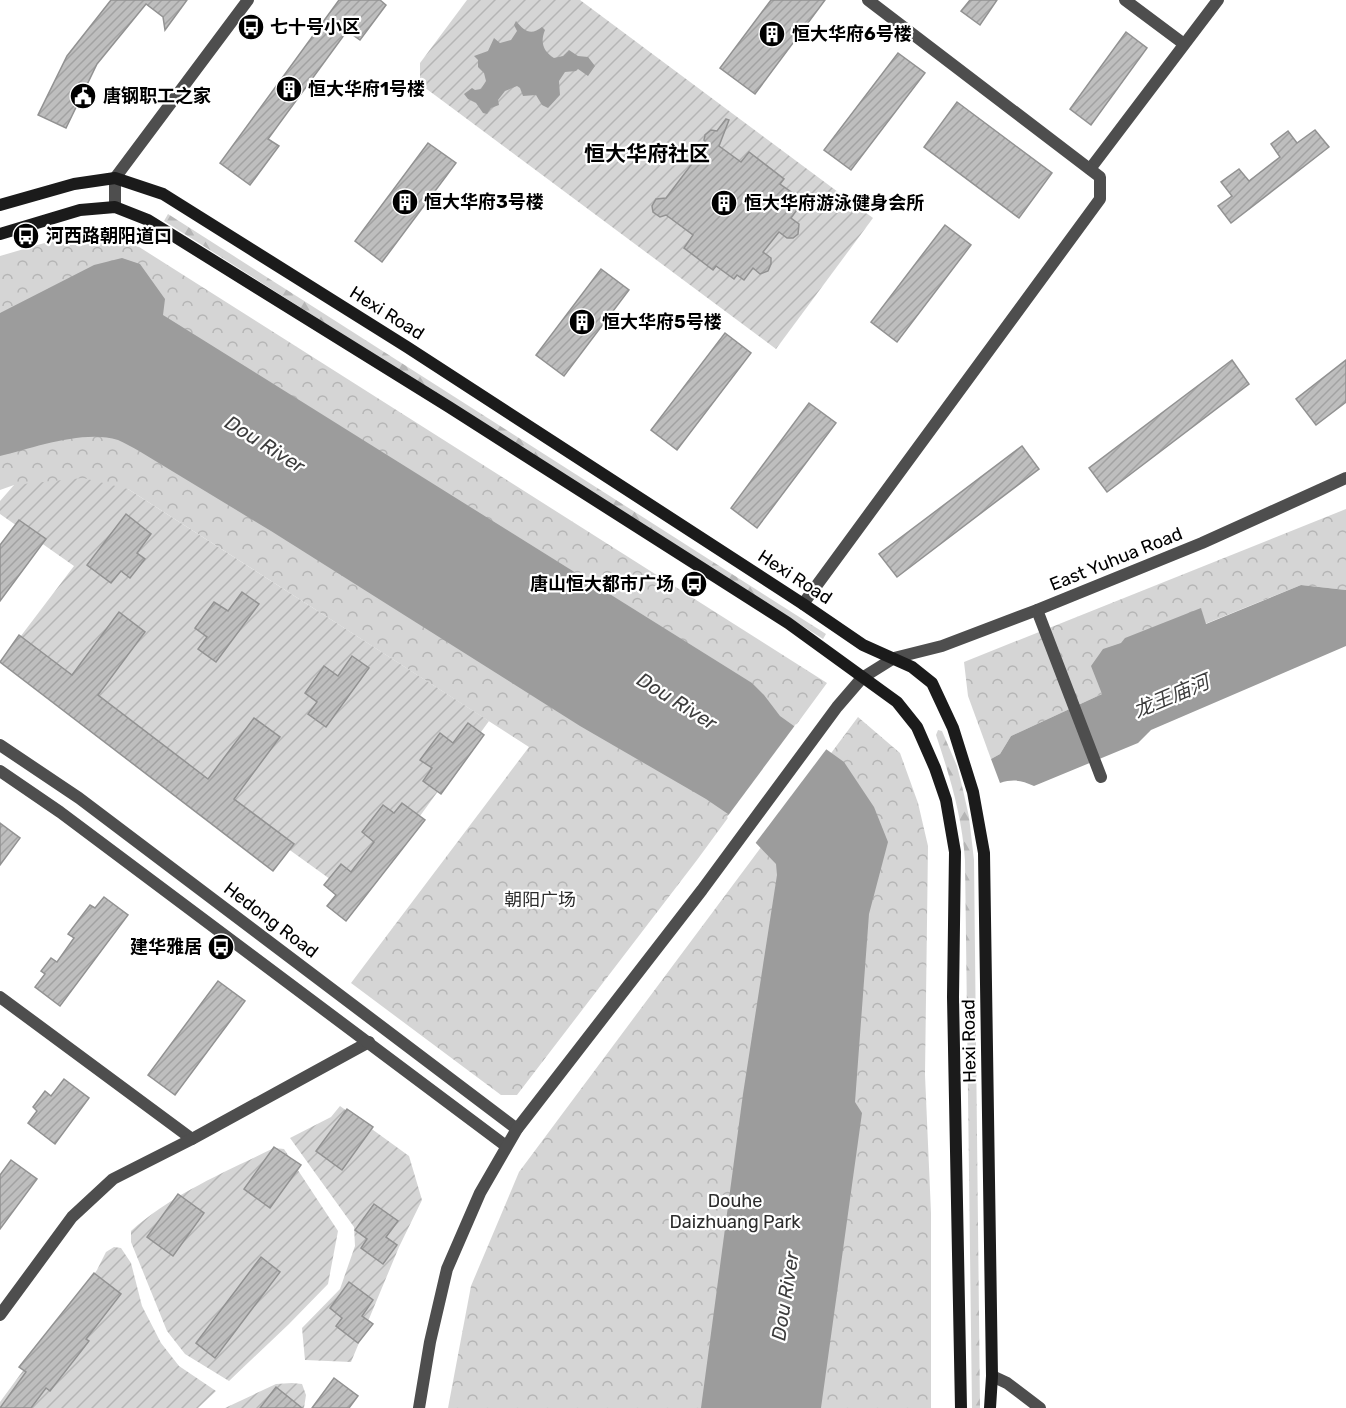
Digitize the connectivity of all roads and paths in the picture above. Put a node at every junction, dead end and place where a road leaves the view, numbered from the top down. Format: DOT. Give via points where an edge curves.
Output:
graph roads {
  1 [pos="248,0"];
  2 [pos="868,0"];
  3 [pos="1125,0"];
  4 [pos="1218,0"];
  5 [pos="1184,44"];
  6 [pos="1090,169"];
  7 [pos="114,178"];
  8 [pos="0,205"];
  9 [pos="115,207"];
  10 [pos="0,234"];
  11 [pos="1346,478"];
  12 [pos="803,604"];
  13 [pos="1037,610"];
  14 [pos="894,658"];
  15 [pos="862,678"];
  16 [pos="0,745"];
  17 [pos="0,771"];
  18 [pos="1101,777"];
  19 [pos="0,997"];
  20 [pos="369,1042"];
  21 [pos="517,1129"];
  22 [pos="192,1139"];
  23 [pos="506,1146"];
  24 [pos="0,1315"];
  25 [pos="992,1376"];
  26 [pos="419,1408"];
  27 [pos="962,1408"];
  28 [pos="990,1408"];
  29 [pos="1040,1408"];
  1 -- 7 [label="street"];
  2 -- 6 [label="street"];
  3 -- 5 [label="street"];
  4 -- 5 [label="street"];
  5 -- 6 [label="street"];
  6 -- 12 [label="street" via="1100,177 1100,199"];
  7 -- 8 [label="main road, Hexi Road" via="74,184"];
  7 -- 9 [label="street"];
  7 -- 12 [label="main road, Hexi Road" via="163,194 397,340"];
  9 -- 10 [label="main road, Hexi Road" via="80,210"];
  9 -- 15 [label="main road, Hexi Road" via="148,220 449,407 788,623"];
  11 -- 13 [label="street, East Yuhua Road" via="1202,543"];
  12 -- 14 [label="main road, Hexi Road" via="863,645"];
  13 -- 14 [label="street, East Yuhua Road" via="942,646"];
  13 -- 18 [label="street"];
  14 -- 15 [label="street, East Yuhua Road"];
  14 -- 25 [label="main road, Hexi Road" via="932,683 954,728 973,792 984,853"];
  15 -- 21 [label="street, East Yuhua Road"];
  15 -- 27 [label="main road, Hexi Road" via="897,702 917,727 946,800 955,852 953,997"];
  16 -- 21 [label="street, Hedong Road" via="79,798"];
  17 -- 20 [label="street"];
  19 -- 22 [label="street"];
  20 -- 22 [label="street"];
  20 -- 23 [label="street"];
  21 -- 23 [label="street"];
  22 -- 24 [label="street" via="114,1179 72,1217"];
  23 -- 26 [label="street" via="480,1193 447,1269 429,1342"];
  25 -- 28 [label="main road, Hexi Road"];
  25 -- 29 [label="street"];
}
